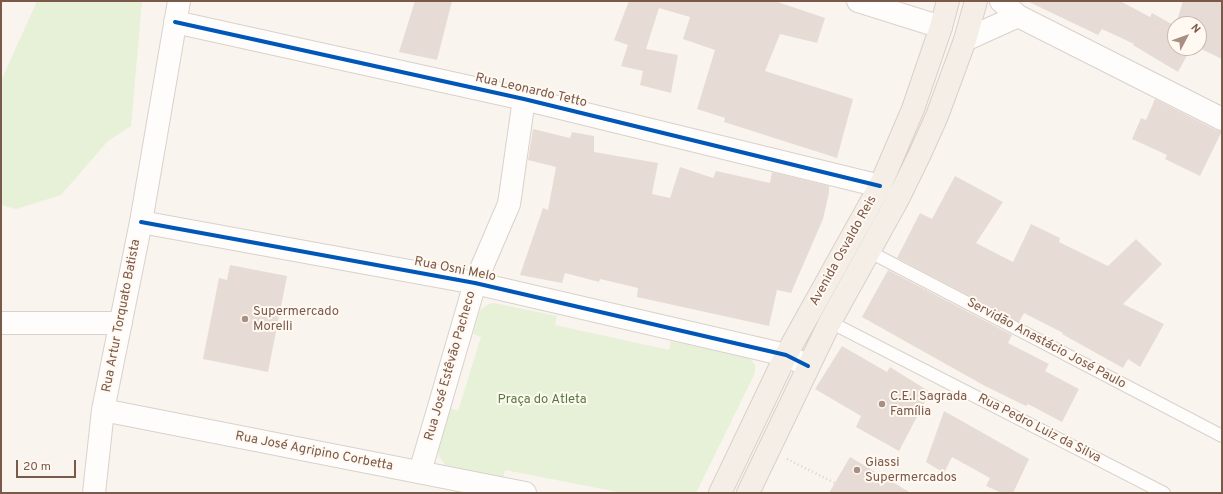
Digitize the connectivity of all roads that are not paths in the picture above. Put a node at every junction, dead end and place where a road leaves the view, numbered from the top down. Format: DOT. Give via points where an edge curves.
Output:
graph roads {
  1 [pos="858,1"];
  2 [pos="948,1"];
  3 [pos="976,1"];
  4 [pos="1001,1"];
  5 [pos="177,11"];
  6 [pos="1018,16"];
  7 [pos="941,28"];
  8 [pos="965,40"];
  9 [pos="524,99"];
  10 [pos="1222,119"];
  11 [pos="880,186"];
  12 [pos="141,222"];
  13 [pos="870,252"];
  14 [pos="475,283"];
  15 [pos="830,322"];
  16 [pos="1,323"];
  17 [pos="121,323"];
  18 [pos="786,355"];
  19 [pos="808,366"];
  20 [pos="103,410"];
  21 [pos="1222,436"];
  22 [pos="420,472"];
  23 [pos="94,493"];
  24 [pos="525,493"];
  25 [pos="720,493"];
  26 [pos="748,493"];
  27 [pos="1164,493"];
  1 -- 7 [label="street"];
  2 -- 7 [label="main road, Avenida Osvaldo Reis"];
  3 -- 8 [label="main road, Avenida Osvaldo Reis"];
  4 -- 6 [label="street"];
  5 -- 9 [label="street, Rua Leonardo Tetto"];
  5 -- 12 [label="street, Rua Artur Torquato Batista"];
  6 -- 8 [label="street"];
  6 -- 10 [label="street"];
  7 -- 11 [label="main road, Avenida Osvaldo Reis" via="914,109"];
  8 -- 13 [label="main road, Avenida Osvaldo Reis" via="937,116"];
  9 -- 11 [label="street, Rua Leonardo Tetto"];
  9 -- 14 [label="street, Rua José Estêvão Pacheco" via="509,204"];
  11 -- 18 [label="main road, Avenida Osvaldo Reis"];
  12 -- 14 [label="street, Rua Osni Melo"];
  12 -- 17 [label="street, Rua Artur Torquato Batista"];
  13 -- 15 [label="main road, Avenida Osvaldo Reis"];
  13 -- 21 [label="lane, Servidão Anastácio José Paulo"];
  14 -- 18 [label="street, Rua Osni Melo"];
  14 -- 22 [label="street, Rua José Estêvão Pacheco"];
  15 -- 19 [label="main road, Avenida Osvaldo Reis"];
  15 -- 27 [label="lane, Rua Pedro Luiz da Silva"];
  16 -- 17 [label="street"];
  17 -- 20 [label="street, Rua Artur Torquato Batista"];
  18 -- 19 [label="street, Rua Osni Melo"];
  18 -- 25 [label="main road, Avenida Osvaldo Reis"];
  19 -- 26 [label="main road, Avenida Osvaldo Reis"];
  20 -- 22 [label="street, Rua José Agripino Corbetta"];
  20 -- 23 [label="street, Rua Artur Torquato Batista"];
  22 -- 24 [label="street, Rua José Agripino Corbetta"];
}
